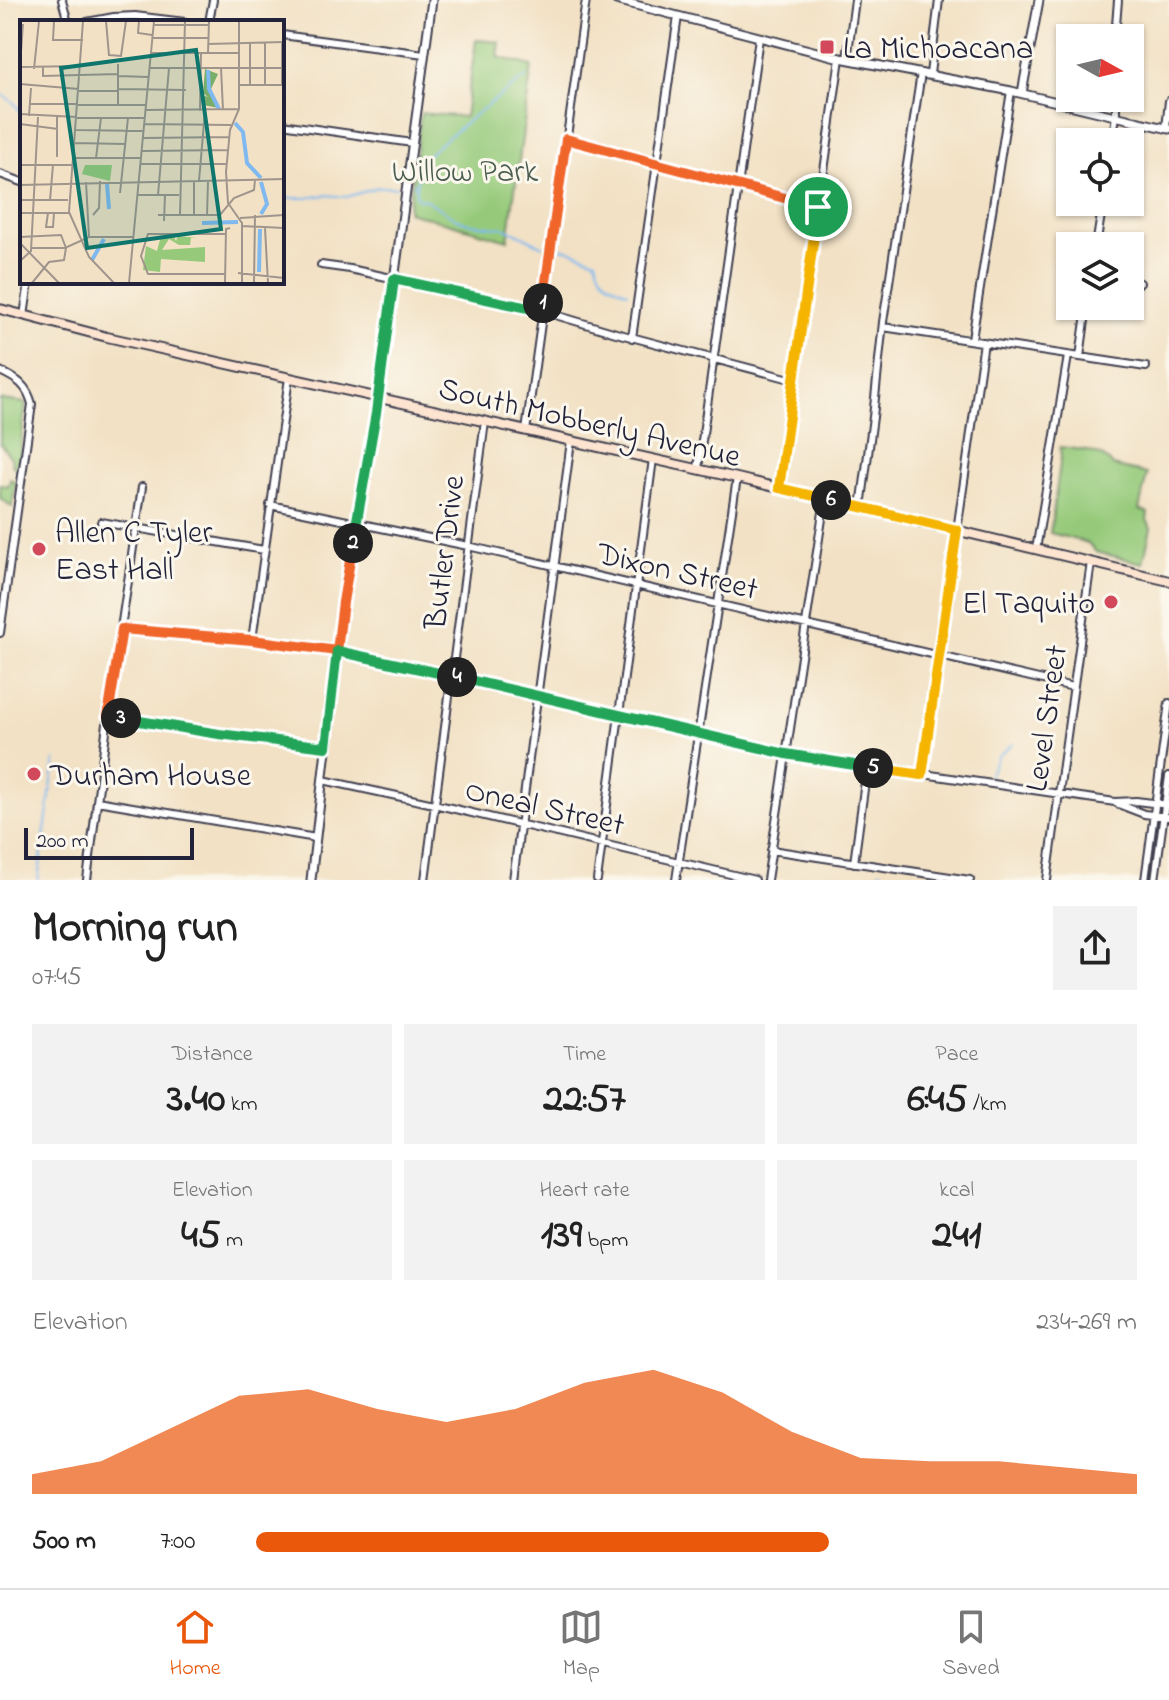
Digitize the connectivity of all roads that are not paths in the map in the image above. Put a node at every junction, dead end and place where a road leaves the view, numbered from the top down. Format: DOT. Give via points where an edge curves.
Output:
graph roads {
  1 [pos="62,0"];
  2 [pos="213,0"];
  3 [pos="432,0"];
  4 [pos="586,0"];
  5 [pos="616,0"];
  6 [pos="855,0"];
  7 [pos="939,0"];
  8 [pos="1039,0"];
  9 [pos="1118,0"];
  10 [pos="678,16"];
  11 [pos="67,20"];
  12 [pos="100,20"];
  13 [pos="168,20"];
  14 [pos="209,20"];
  15 [pos="1116,24"];
  16 [pos="284,35"];
  17 [pos="759,38"];
  18 [pos="424,54"];
  19 [pos="843,58"];
  20 [pos="925,73"];
  21 [pos="1011,91"];
  22 [pos="1022,93"];
  23 [pos="1169,101"];
  24 [pos="1116,112"];
  25 [pos="1116,116"];
  26 [pos="284,124"];
  27 [pos="1114,128"];
  28 [pos="1167,129"];
  29 [pos="566,139"];
  30 [pos="412,143"];
  31 [pos="657,163"];
  32 [pos="0,174"];
  33 [pos="20,181"];
  34 [pos="737,186"];
  35 [pos="818,207"];
  36 [pos="321,265"];
  37 [pos="394,279"];
  38 [pos="29,284"];
  39 [pos="0,309"];
  40 [pos="542,311"];
  41 [pos="24,316"];
  42 [pos="1085,320"];
  43 [pos="883,327"];
  44 [pos="632,338"];
  45 [pos="972,339"];
  46 [pos="984,342"];
  47 [pos="1068,356"];
  48 [pos="1080,357"];
  49 [pos="714,359"];
  50 [pos="1146,367"];
  51 [pos="0,371"];
  52 [pos="289,378"];
  53 [pos="794,380"];
  54 [pos="378,398"];
  55 [pos="485,421"];
  56 [pos="526,431"];
  57 [pos="571,441"];
  58 [pos="653,459"];
  59 [pos="698,469"];
  60 [pos="737,478"];
  61 [pos="142,487"];
  62 [pos="779,488"];
  63 [pos="825,499"];
  64 [pos="270,505"];
  65 [pos="861,507"];
  66 [pos="101,522"];
  67 [pos="357,523"];
  68 [pos="136,527"];
  69 [pos="957,530"];
  70 [pos="468,546"];
  71 [pos="264,550"];
  72 [pos="1036,550"];
  73 [pos="1091,562"];
  74 [pos="554,566"];
  75 [pos="1169,581"];
  76 [pos="636,585"];
  77 [pos="718,604"];
  78 [pos="807,625"];
  79 [pos="122,629"];
  80 [pos="0,633"];
  81 [pos="252,640"];
  82 [pos="337,651"];
  83 [pos="939,655"];
  84 [pos="451,676"];
  85 [pos="1073,687"];
  86 [pos="537,695"];
  87 [pos="1169,703"];
  88 [pos="619,714"];
  89 [pos="108,716"];
  90 [pos="699,732"];
  91 [pos="326,747"];
  92 [pos="786,754"];
  93 [pos="867,767"];
  94 [pos="922,775"];
  95 [pos="1169,776"];
  96 [pos="323,780"];
  97 [pos="1058,795"];
  98 [pos="97,801"];
  99 [pos="1115,802"];
  100 [pos="1155,803"];
  101 [pos="434,804"];
  102 [pos="1167,804"];
  103 [pos="1154,816"];
  104 [pos="1166,817"];
  105 [pos="521,824"];
  106 [pos="316,838"];
  107 [pos="602,844"];
  108 [pos="771,850"];
  109 [pos="678,862"];
  110 [pos="854,863"];
  111 [pos="87,880"];
  112 [pos="311,880"];
  113 [pos="425,880"];
  114 [pos="513,880"];
  115 [pos="597,880"];
  116 [pos="676,880"];
  117 [pos="755,880"];
  118 [pos="767,880"];
  119 [pos="970,880"];
  120 [pos="1047,880"];
  121 [pos="1145,880"];
  122 [pos="1155,880"];
  1 -- 11 [label="street"];
  2 -- 14 [label="street"];
  3 -- 18 [label="street"];
  4 -- 29 [label="street"];
  5 -- 10 [label="street"];
  6 -- 19 [label="street"];
  7 -- 20 [label="street"];
  8 -- 22 [label="street"];
  9 -- 15 [label="street"];
  10 -- 17 [label="street"];
  10 -- 31 [label="street"];
  12 -- 13 [label="street"];
  16 -- 18 [label="street"];
  17 -- 19 [label="street"];
  17 -- 34 [label="street"];
  18 -- 30 [label="street"];
  19 -- 20 [label="street"];
  19 -- 35 [label="street"];
  20 -- 21 [label="street"];
  20 -- 43 [label="street"];
  21 -- 22 [label="street"];
  21 -- 45 [label="street"];
  22 -- 25 [label="street"];
  23 -- 28 [label="street"];
  24 -- 25 [label="street"];
  25 -- 27 [label="street"];
  25 -- 28 [label="street"];
  26 -- 30 [label="street"];
  29 -- 31 [label="street"];
  29 -- 40 [label="street"];
  30 -- 37 [label="street"];
  31 -- 34 [label="street"];
  31 -- 44 [label="street"];
  32 -- 33 [label="street"];
  34 -- 35 [label="street"];
  34 -- 49 [label="street"];
  35 -- 53 [label="street"];
  36 -- 37 [label="street"];
  37 -- 40 [label="street"];
  37 -- 54 [label="street"];
  38 -- 41 [label="street"];
  39 -- 41 [label="main road, South Mobberly Avenue"];
  40 -- 44 [label="street"];
  40 -- 56 [label="street"];
  41 -- 52 [label="main road, South Mobberly Avenue"];
  42 -- 48 [label="street"];
  43 -- 45 [label="street"];
  43 -- 65 [label="street"];
  44 -- 49 [label="street"];
  45 -- 46 [label="street"];
  46 -- 47 [label="street"];
  46 -- 69 [label="street"];
  47 -- 48 [label="street"];
  47 -- 72 [label="street"];
  48 -- 50 [label="street"];
  49 -- 53 [label="street"];
  49 -- 59 [label="street"];
  51 -- 80 [label="street" via="21,383 32,404"];
  52 -- 54 [label="main road, South Mobberly Avenue"];
  52 -- 64 [label="street"];
  53 -- 62 [label="street"];
  54 -- 55 [label="main road, South Mobberly Avenue"];
  54 -- 67 [label="street"];
  55 -- 56 [label="main road, South Mobberly Avenue"];
  55 -- 70 [label="street, Butler Drive"];
  56 -- 57 [label="main road, South Mobberly Avenue"];
  57 -- 58 [label="main road, South Mobberly Avenue"];
  57 -- 74 [label="street"];
  58 -- 59 [label="main road, South Mobberly Avenue"];
  58 -- 76 [label="street"];
  59 -- 60 [label="main road, South Mobberly Avenue"];
  60 -- 62 [label="main road, South Mobberly Avenue"];
  60 -- 77 [label="street"];
  61 -- 68 [label="street"];
  62 -- 63 [label="main road, South Mobberly Avenue"];
  63 -- 65 [label="main road, South Mobberly Avenue"];
  63 -- 78 [label="street"];
  64 -- 67 [label="street, Dixon Street"];
  64 -- 71 [label="street"];
  65 -- 69 [label="main road, South Mobberly Avenue"];
  66 -- 68 [label="street"];
  67 -- 70 [label="street, Dixon Street"];
  67 -- 82 [label="street"];
  68 -- 71 [label="street"];
  68 -- 79 [label="street"];
  69 -- 72 [label="main road, South Mobberly Avenue"];
  69 -- 83 [label="street"];
  70 -- 74 [label="street, Dixon Street"];
  70 -- 84 [label="street, Butler Drive"];
  71 -- 81 [label="street"];
  72 -- 73 [label="main road, South Mobberly Avenue"];
  73 -- 75 [label="main road, South Mobberly Avenue"];
  73 -- 85 [label="street, Level Street"];
  74 -- 76 [label="street, Dixon Street"];
  74 -- 86 [label="street"];
  76 -- 77 [label="street, Dixon Street"];
  76 -- 88 [label="street"];
  77 -- 78 [label="street, Dixon Street"];
  77 -- 90 [label="street"];
  78 -- 83 [label="street, Dixon Street"];
  78 -- 92 [label="street"];
  79 -- 81 [label="street"];
  79 -- 89 [label="street"];
  81 -- 82 [label="street"];
  82 -- 84 [label="street"];
  82 -- 91 [label="street"];
  83 -- 85 [label="street, Dixon Street"];
  83 -- 94 [label="street"];
  84 -- 86 [label="street"];
  84 -- 101 [label="street, Butler Drive"];
  85 -- 97 [label="street, Level Street"];
  86 -- 88 [label="street"];
  86 -- 105 [label="street"];
  87 -- 100 [label="street"];
  88 -- 90 [label="street"];
  88 -- 107 [label="street"];
  89 -- 91 [label="street"];
  89 -- 98 [label="street"];
  90 -- 92 [label="street"];
  90 -- 109 [label="street"];
  91 -- 96 [label="street"];
  92 -- 93 [label="street"];
  92 -- 108 [label="street"];
  93 -- 94 [label="street"];
  93 -- 110 [label="street"];
  94 -- 97 [label="street"];
  95 -- 102 [label="street"];
  96 -- 101 [label="street, Oneal Street"];
  96 -- 106 [label="street"];
  97 -- 99 [label="street"];
  97 -- 120 [label="street, Level Street"];
  98 -- 106 [label="street"];
  98 -- 111 [label="street"];
  99 -- 100 [label="street"];
  99 -- 103 [label="street"];
  100 -- 102 [label="street"];
  100 -- 103 [label="street"];
  101 -- 105 [label="street, Oneal Street"];
  101 -- 113 [label="street, Butler Drive"];
  102 -- 104 [label="street"];
  103 -- 104 [label="street"];
  103 -- 121 [label="street"];
  104 -- 122 [label="street"];
  105 -- 107 [label="street, Oneal Street"];
  105 -- 114 [label="street"];
  106 -- 112 [label="street"];
  107 -- 109 [label="street, Oneal Street"];
  107 -- 115 [label="street"];
  108 -- 110 [label="street"];
  108 -- 118 [label="street"];
  109 -- 116 [label="street"];
  109 -- 117 [label="street, Oneal Street"];
  110 -- 119 [label="street"];
}
